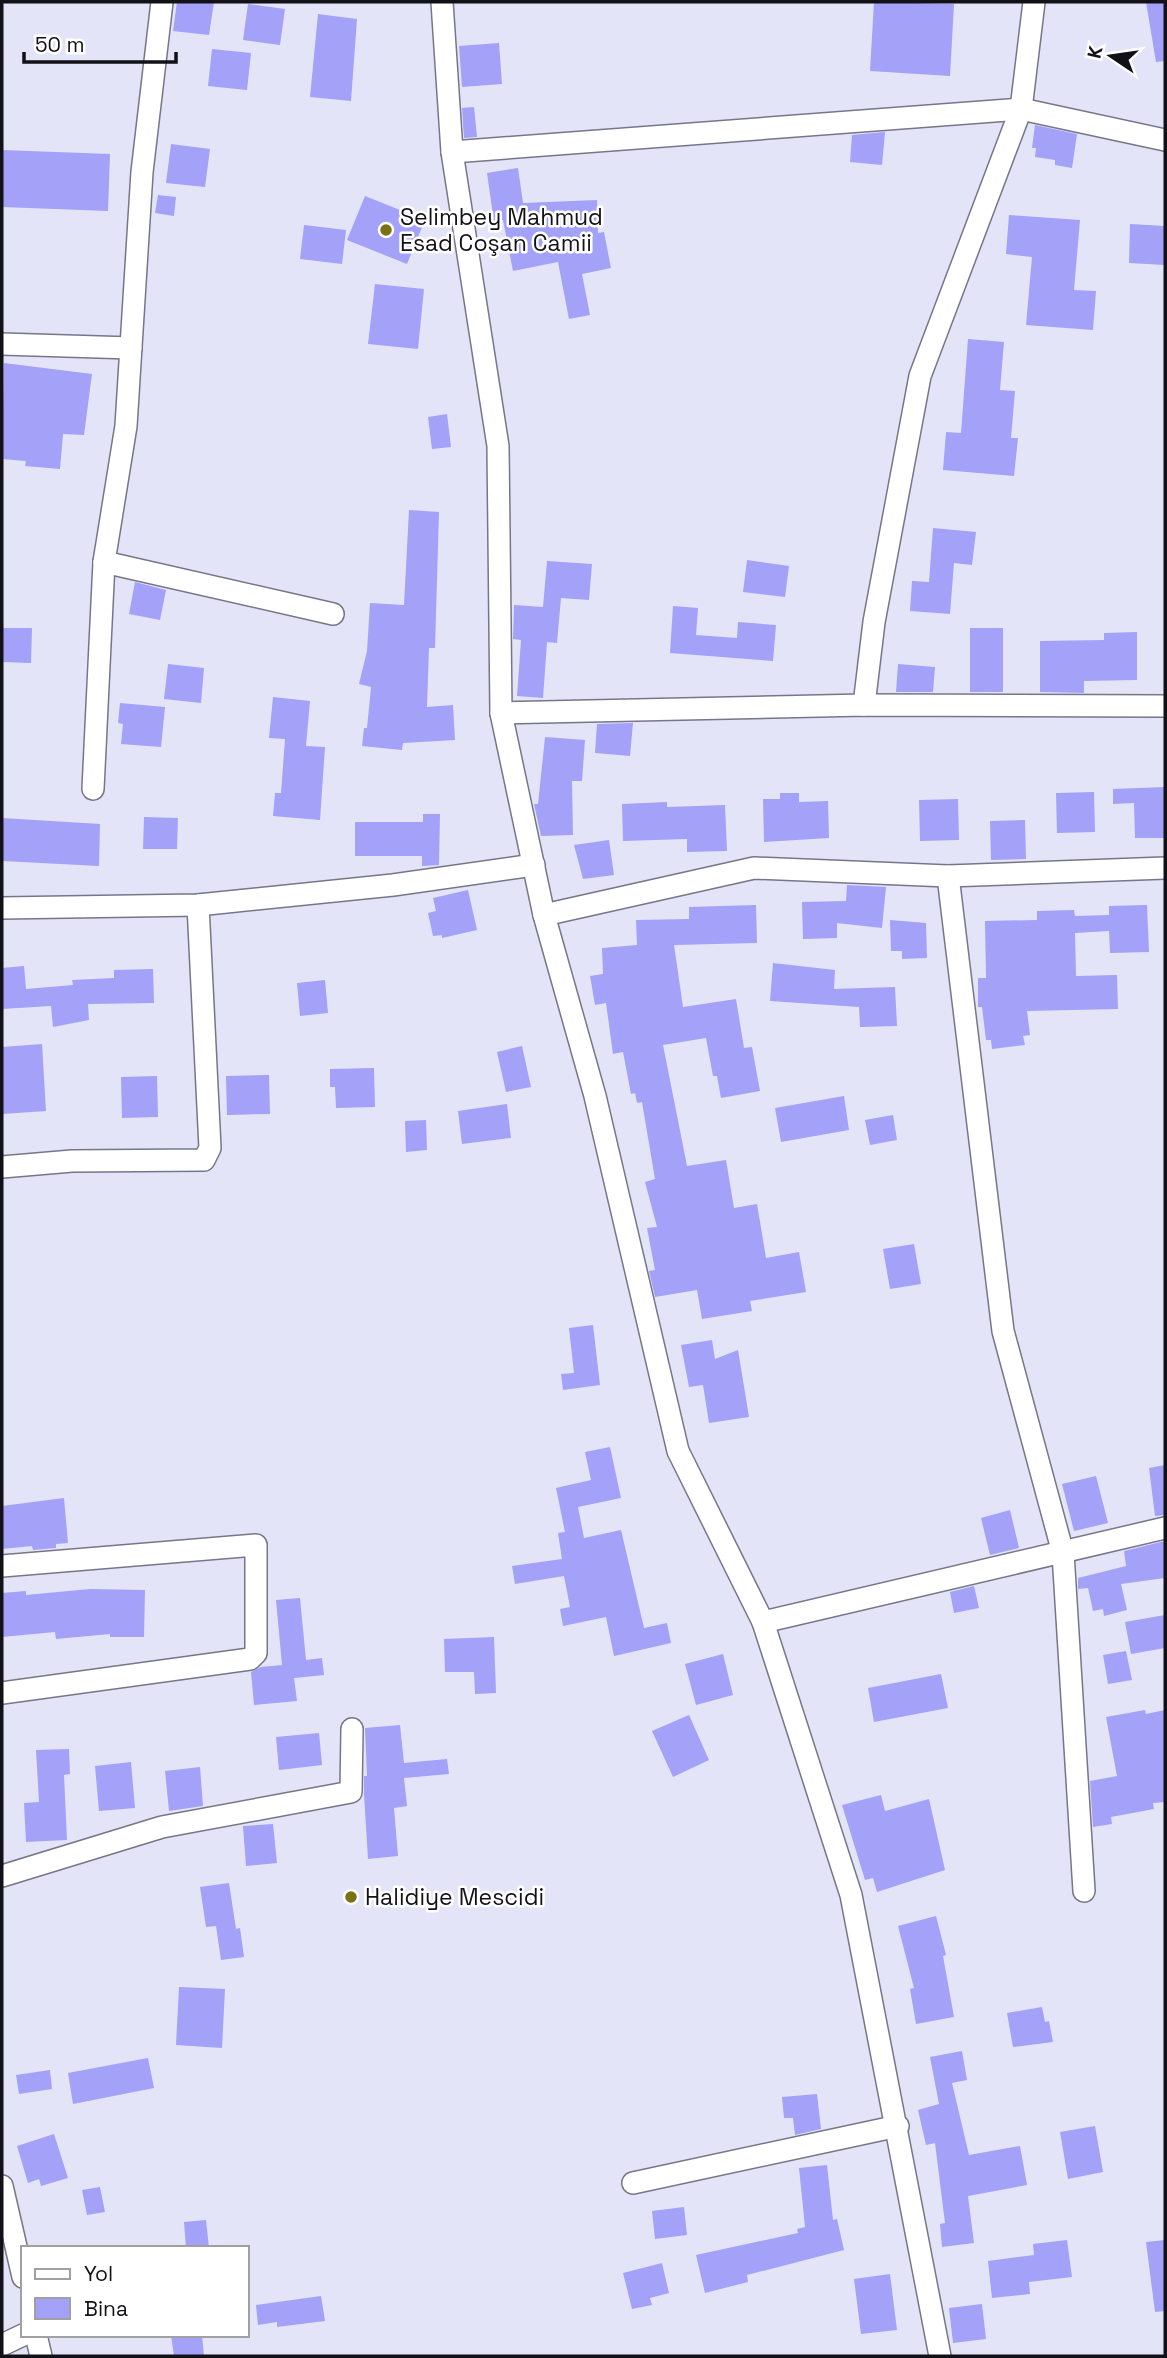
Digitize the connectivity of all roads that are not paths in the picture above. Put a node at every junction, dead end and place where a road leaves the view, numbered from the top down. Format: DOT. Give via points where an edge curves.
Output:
graph roads {
  1 [pos="162,2"];
  2 [pos="442,2"];
  3 [pos="1034,2"];
  4 [pos="1021,109"];
  5 [pos="1165,140"];
  6 [pos="452,152"];
  7 [pos="2,345"];
  8 [pos="131,348"];
  9 [pos="104,562"];
  10 [pos="333,614"];
  11 [pos="864,705"];
  12 [pos="1165,706"];
  13 [pos="500,713"];
  14 [pos="93,789"];
  15 [pos="534,865"];
  16 [pos="1165,868"];
  17 [pos="948,876"];
  18 [pos="198,905"];
  19 [pos="2,908"];
  20 [pos="544,915"];
  21 [pos="2,1167"];
  22 [pos="1165,1528"];
  23 [pos="1063,1553"];
  24 [pos="2,1566"];
  25 [pos="762,1622"];
  26 [pos="2,1693"];
  27 [pos="352,1729"];
  28 [pos="2,1876"];
  29 [pos="1084,1891"];
  30 [pos="898,2126"];
  31 [pos="634,2183"];
  32 [pos="2,2186"];
  33 [pos="21,2268"];
  34 [pos="21,2336"];
  35 [pos="36,2337"];
  36 [pos="2,2345"];
  37 [pos="41,2356"];
  38 [pos="940,2356"];
  1 -- 8 [label="street" via="142,172"];
  2 -- 6 [label="street"];
  3 -- 4 [label="street"];
  4 -- 5 [label="street"];
  4 -- 6 [label="street"];
  4 -- 11 [label="street" via="920,376 874,622"];
  6 -- 13 [label="street" via="498,446"];
  7 -- 8 [label="street"];
  8 -- 9 [label="street" via="126,426"];
  9 -- 10 [label="street"];
  9 -- 14 [label="street"];
  11 -- 12 [label="street"];
  11 -- 13 [label="street"];
  13 -- 15 [label="street"];
  15 -- 18 [label="street"];
  15 -- 20 [label="street"];
  16 -- 17 [label="street"];
  17 -- 20 [label="street" via="754,868"];
  17 -- 23 [label="street" via="1003,1331"];
  18 -- 19 [label="street"];
  18 -- 21 [label="street" via="210,1149 204,1160 72,1161"];
  20 -- 25 [label="street" via="595,1096 678,1451"];
  22 -- 23 [label="street"];
  23 -- 25 [label="street"];
  23 -- 29 [label="street"];
  24 -- 26 [label="street" via="256,1545 258,1568 256,1653 250,1659"];
  25 -- 30 [label="street" via="851,1895"];
  27 -- 28 [label="street" via="351,1792 162,1827"];
  30 -- 31 [label="street"];
  30 -- 38 [label="street"];
  32 -- 33 [label="street"];
  34 -- 36 [label="street"];
  35 -- 37 [label="street"];
}
